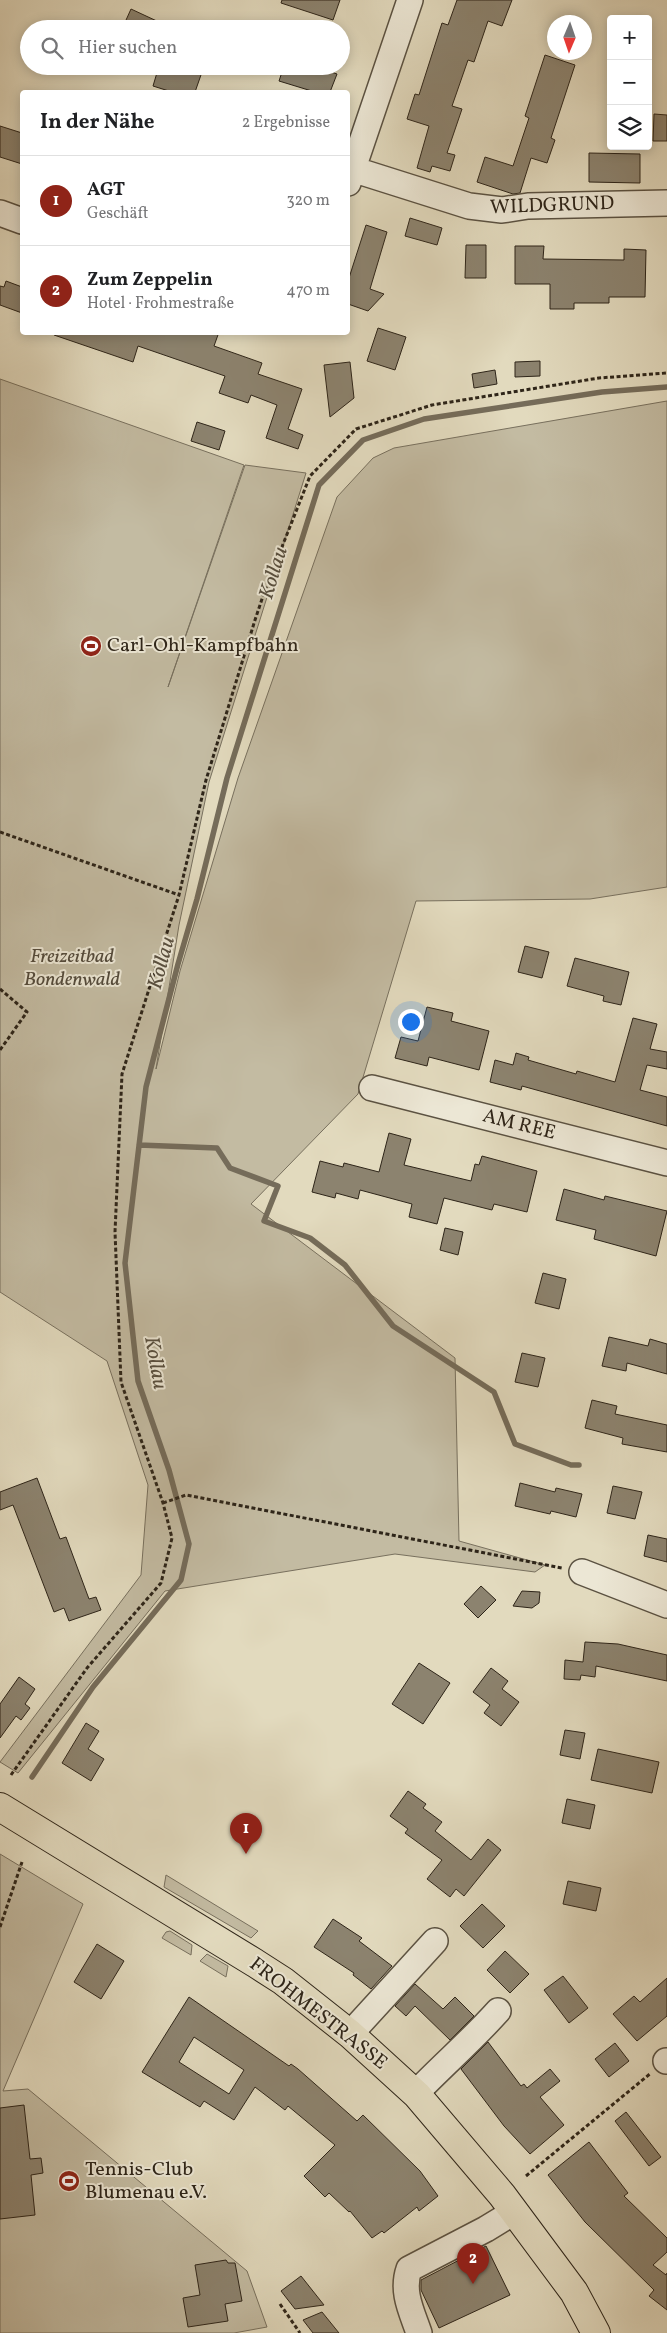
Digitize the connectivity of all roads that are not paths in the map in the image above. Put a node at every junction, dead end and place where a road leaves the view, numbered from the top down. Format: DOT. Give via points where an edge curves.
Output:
graph roads {
  1 [pos="410,0"];
  2 [pos="350,176"];
  3 [pos="667,202"];
  4 [pos="0,213"];
  5 [pos="20,220"];
  6 [pos="372,1088"];
  7 [pos="667,1163"];
  8 [pos="582,1572"];
  9 [pos="667,1605"];
  10 [pos="0,1807"];
  11 [pos="435,1941"];
  12 [pos="498,2011"];
  13 [pos="350,2034"];
  14 [pos="416,2093"];
  15 [pos="514,2212"];
  16 [pos="574,2292"];
  17 [pos="419,2333"];
  18 [pos="596,2333"];
  19 [pos="617,2333"];
  1 -- 2 [label="street"];
  2 -- 3 [label="street, WILDGRUND" via="469,206 502,210 528,206"];
  4 -- 5 [label="street"];
  6 -- 7 [label="street, AM REE"];
  8 -- 9 [label="street"];
  10 -- 13 [label="main road, FROHMESTRASSE" via="283,1981"];
  11 -- 13 [label="street"];
  12 -- 14 [label="street" via="467,2046"];
  13 -- 14 [label="main road, FROHMESTRASSE"];
  14 -- 15 [label="main road, FROHMESTRASSE"];
  15 -- 16 [label="main road, FROHMESTRASSE"];
  15 -- 17 [label="street" via="486,2230 408,2269 406,2294"];
  16 -- 18 [label="main road, FROHMESTRASSE"];
  16 -- 19 [label="main road, FROHMESTRASSE"];
}
